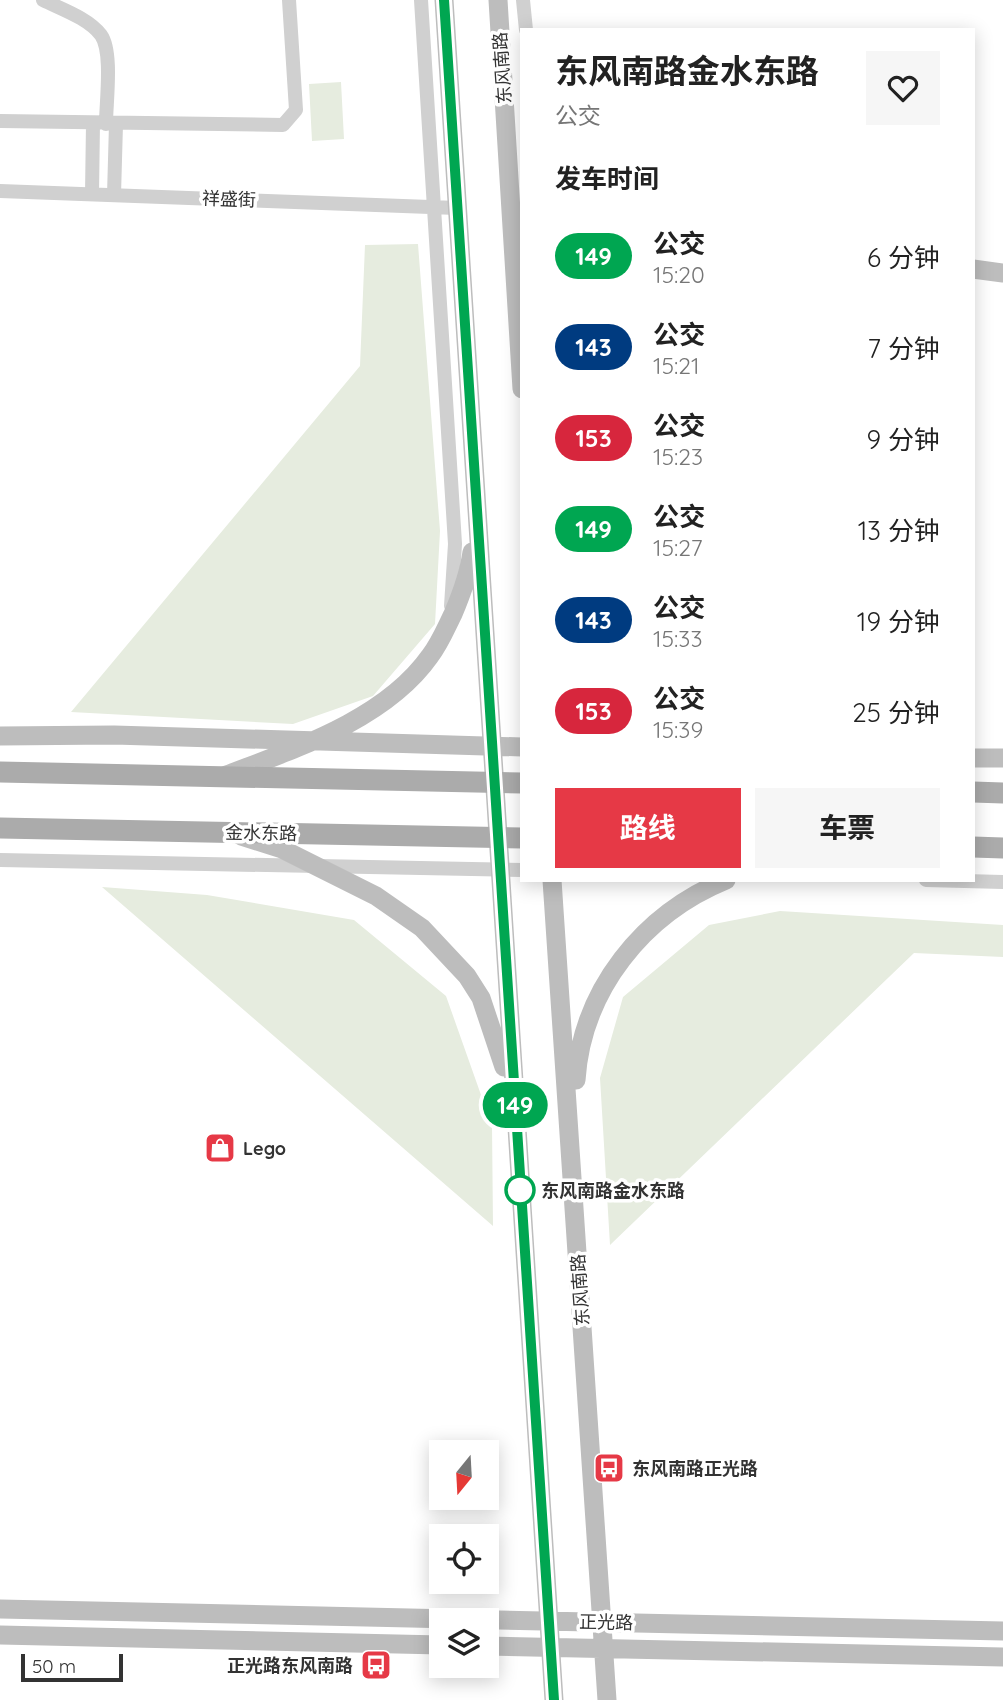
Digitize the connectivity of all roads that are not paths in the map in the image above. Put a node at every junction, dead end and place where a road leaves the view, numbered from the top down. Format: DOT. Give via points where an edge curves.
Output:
graph roads {
  1 [pos="44,0"];
  2 [pos="289,0"];
  3 [pos="421,0"];
  4 [pos="444,0"];
  5 [pos="499,0"];
  6 [pos="523,0"];
  7 [pos="526,28"];
  8 [pos="0,121"];
  9 [pos="105,124"];
  10 [pos="0,191"];
  11 [pos="92,194"];
  12 [pos="114,195"];
  13 [pos="434,208"];
  14 [pos="457,208"];
  15 [pos="520,239"];
  16 [pos="975,269"];
  17 [pos="1003,273"];
  18 [pos="520,354"];
  19 [pos="477,520"];
  20 [pos="451,618"];
  21 [pos="0,736"];
  22 [pos="309,741"];
  23 [pos="492,747"];
  24 [pos="520,747"];
  25 [pos="975,758"];
  26 [pos="1003,758"];
  27 [pos="0,772"];
  28 [pos="223,777"];
  29 [pos="494,782"];
  30 [pos="520,783"];
  31 [pos="975,792"];
  32 [pos="1003,793"];
  33 [pos="0,828"];
  34 [pos="230,832"];
  35 [pos="497,837"];
  36 [pos="520,838"];
  37 [pos="975,847"];
  38 [pos="1003,848"];
  39 [pos="0,860"];
  40 [pos="313,866"];
  41 [pos="499,870"];
  42 [pos="520,870"];
  43 [pos="975,881"];
  44 [pos="552,882"];
  45 [pos="722,882"];
  46 [pos="1003,882"];
  47 [pos="514,1103"];
  48 [pos="571,1154"];
  49 [pos="0,1609"];
  50 [pos="549,1621"];
  51 [pos="602,1622"];
  52 [pos="1003,1631"];
  53 [pos="0,1635"];
  54 [pos="429,1645"];
  55 [pos="499,1646"];
  56 [pos="550,1647"];
  57 [pos="604,1648"];
  58 [pos="1003,1657"];
  59 [pos="554,1700"];
  60 [pos="607,1700"];
  1 -- 9 [label="street" via="101,35 107,51"];
  2 -- 9 [label="street" via="296,110 283,125"];
  3 -- 13 [label="street"];
  4 -- 14 [label="main road"];
  5 -- 15 [label="main road"];
  5 -- 18 [label="main road, 东风南路"];
  6 -- 7 [label="street"];
  8 -- 9 [label="street"];
  9 -- 11 [label="street"];
  9 -- 12 [label="street"];
  10 -- 11 [label="street, 祥盛街"];
  11 -- 12 [label="street, 祥盛街"];
  12 -- 13 [label="street, 祥盛街"];
  13 -- 14 [label="street, 祥盛街"];
  13 -- 20 [label="street" via="455,544"];
  14 -- 19 [label="main road"];
  16 -- 17 [label="main road"];
  19 -- 20 [label="main road" via="469,572"];
  19 -- 23 [label="main road"];
  20 -- 22 [label="main road" via="430,657 393,695"];
  21 -- 22 [label="main road"];
  22 -- 23 [label="main road"];
  22 -- 28 [label="main road"];
  23 -- 24 [label="main road"];
  23 -- 29 [label="main road"];
  25 -- 26 [label="main road"];
  27 -- 28 [label="main road"];
  28 -- 29 [label="main road"];
  29 -- 30 [label="main road"];
  29 -- 35 [label="main road"];
  31 -- 32 [label="main road"];
  33 -- 34 [label="main road, 金水东路"];
  34 -- 35 [label="main road, 金水东路"];
  34 -- 40 [label="main road" via="282,849"];
  35 -- 36 [label="main road, 金水东路"];
  35 -- 41 [label="main road"];
  37 -- 38 [label="main road"];
  39 -- 40 [label="street"];
  40 -- 41 [label="street"];
  40 -- 47 [label="main road" via="376,896 422,928 459,967 481,998 492,1025"];
  41 -- 42 [label="street"];
  41 -- 47 [label="main road"];
  43 -- 46 [label="street"];
  44 -- 48 [label="main road, 东风南路"];
  45 -- 48 [label="main road" via="685,902 644,934 608,977 594,1004 578,1057"];
  47 -- 50 [label="main road"];
  48 -- 51 [label="main road, 东风南路"];
  49 -- 50 [label="main road, 正光路"];
  50 -- 51 [label="main road, 正光路"];
  50 -- 56 [label="main road"];
  51 -- 52 [label="main road, 正光路"];
  51 -- 57 [label="main road, 东风南路"];
  53 -- 54 [label="main road"];
  55 -- 56 [label="main road, 正光路"];
  56 -- 57 [label="main road, 正光路"];
  56 -- 59 [label="main road"];
  57 -- 58 [label="main road, 正光路"];
  57 -- 60 [label="main road, 东风南路"];
}
